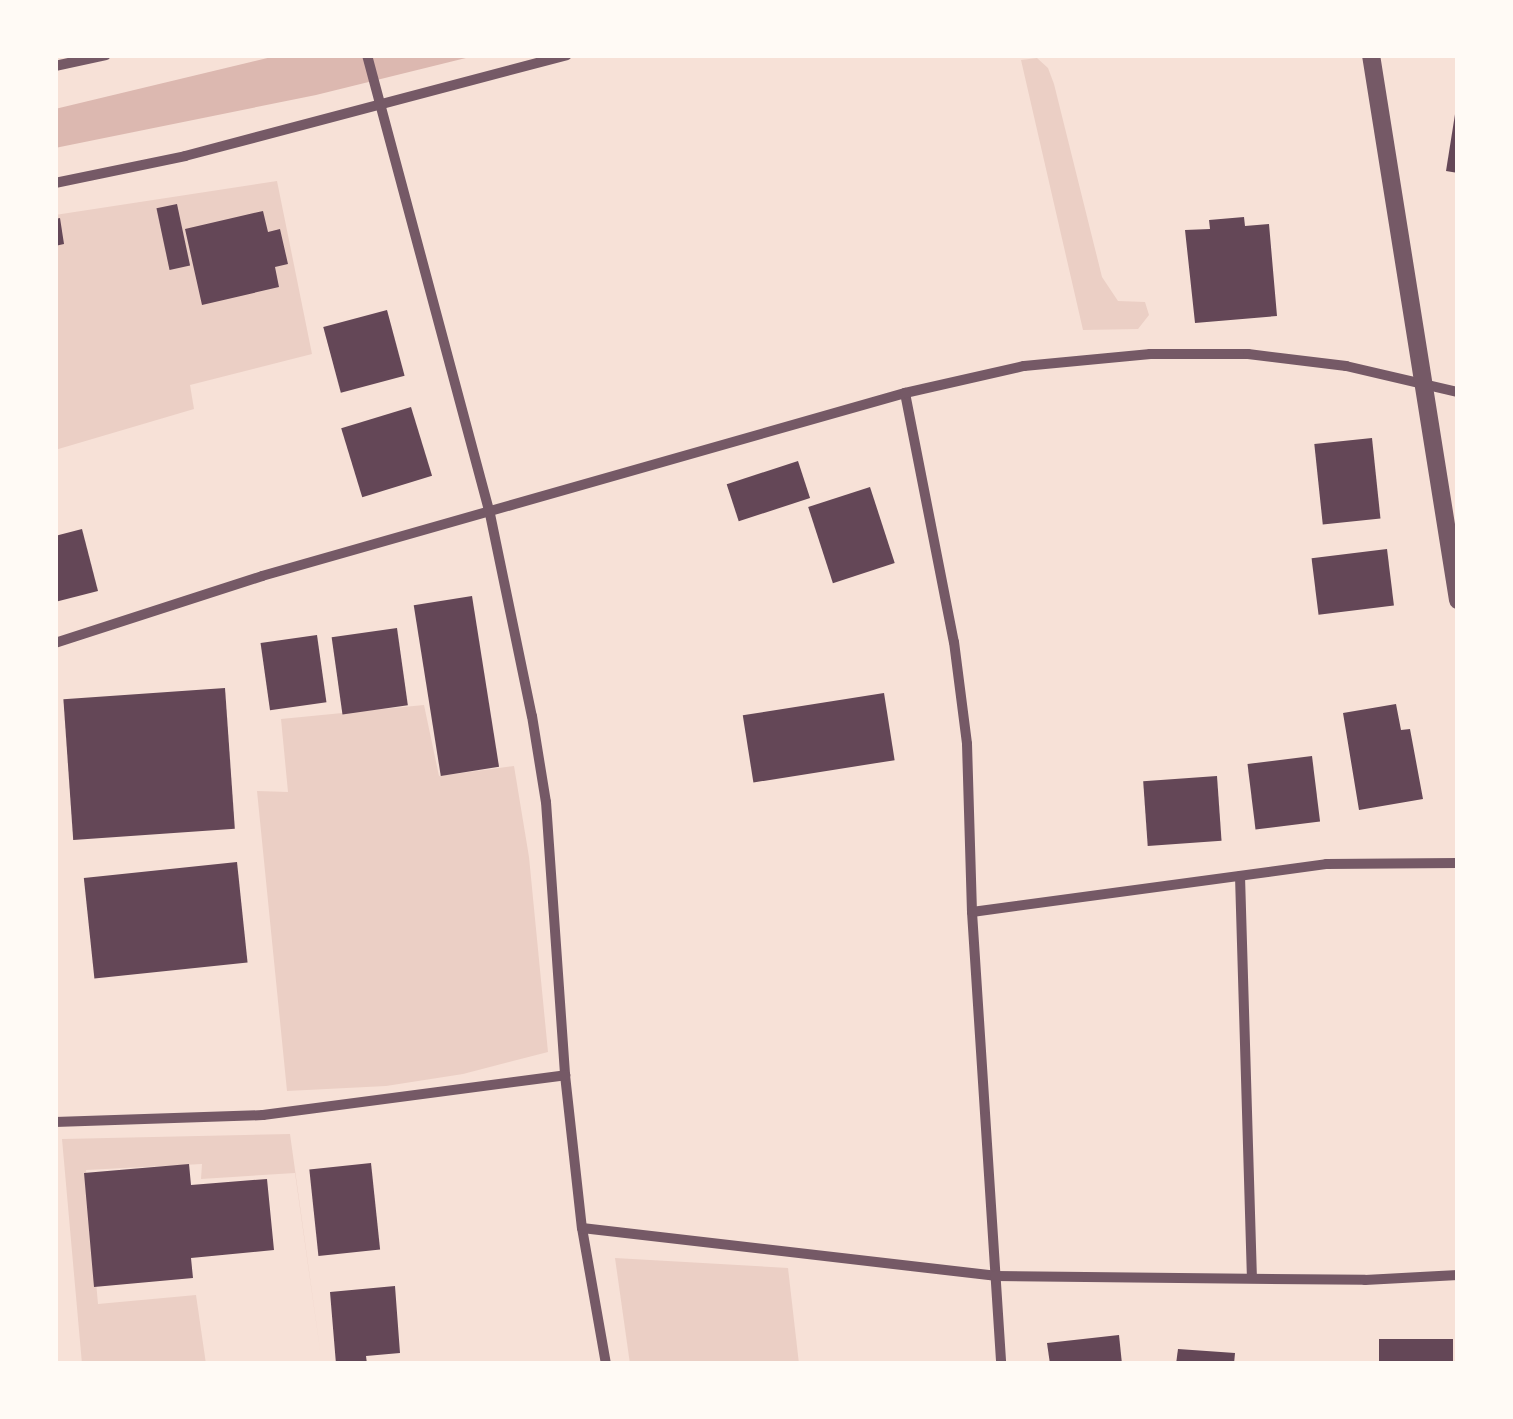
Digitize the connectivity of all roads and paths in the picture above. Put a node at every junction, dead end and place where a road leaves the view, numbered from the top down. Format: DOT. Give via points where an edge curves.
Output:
graph roads {
  1 [pos="106,55"];
  2 [pos="366,55"];
  3 [pos="567,55"];
  4 [pos="1371,55"];
  5 [pos="55,66"];
  6 [pos="378,103"];
  7 [pos="55,184"];
  8 [pos="1426,383"];
  9 [pos="1458,392"];
  10 [pos="905,393"];
  11 [pos="490,514"];
  12 [pos="1458,600"];
  13 [pos="55,643"];
  14 [pos="1458,863"];
  15 [pos="1240,876"];
  16 [pos="972,912"];
  17 [pos="565,1075"];
  18 [pos="55,1122"];
  19 [pos="582,1228"];
  20 [pos="1458,1275"];
  21 [pos="994,1276"];
  22 [pos="1252,1278"];
  23 [pos="606,1364"];
  24 [pos="1001,1364"];
  1 -- 5 [label="street"];
  2 -- 6 [label="street"];
  3 -- 6 [label="street"];
  4 -- 8 [label="street"];
  6 -- 7 [label="street"];
  6 -- 11 [label="street"];
  8 -- 9 [label="street"];
  8 -- 10 [label="street" via="1248,354 1150,354 1024,366"];
  8 -- 12 [label="street"];
  10 -- 11 [label="street"];
  10 -- 16 [label="street" via="965,727"];
  11 -- 13 [label="street" via="262,576"];
  11 -- 17 [label="street" via="546,802"];
  14 -- 15 [label="street" via="1326,864"];
  15 -- 16 [label="street"];
  15 -- 22 [label="street"];
  16 -- 21 [label="street"];
  17 -- 18 [label="street" via="264,1116"];
  17 -- 19 [label="street"];
  19 -- 21 [label="street"];
  19 -- 23 [label="street"];
  20 -- 22 [label="street"];
  21 -- 22 [label="street"];
  21 -- 24 [label="street"];
}
